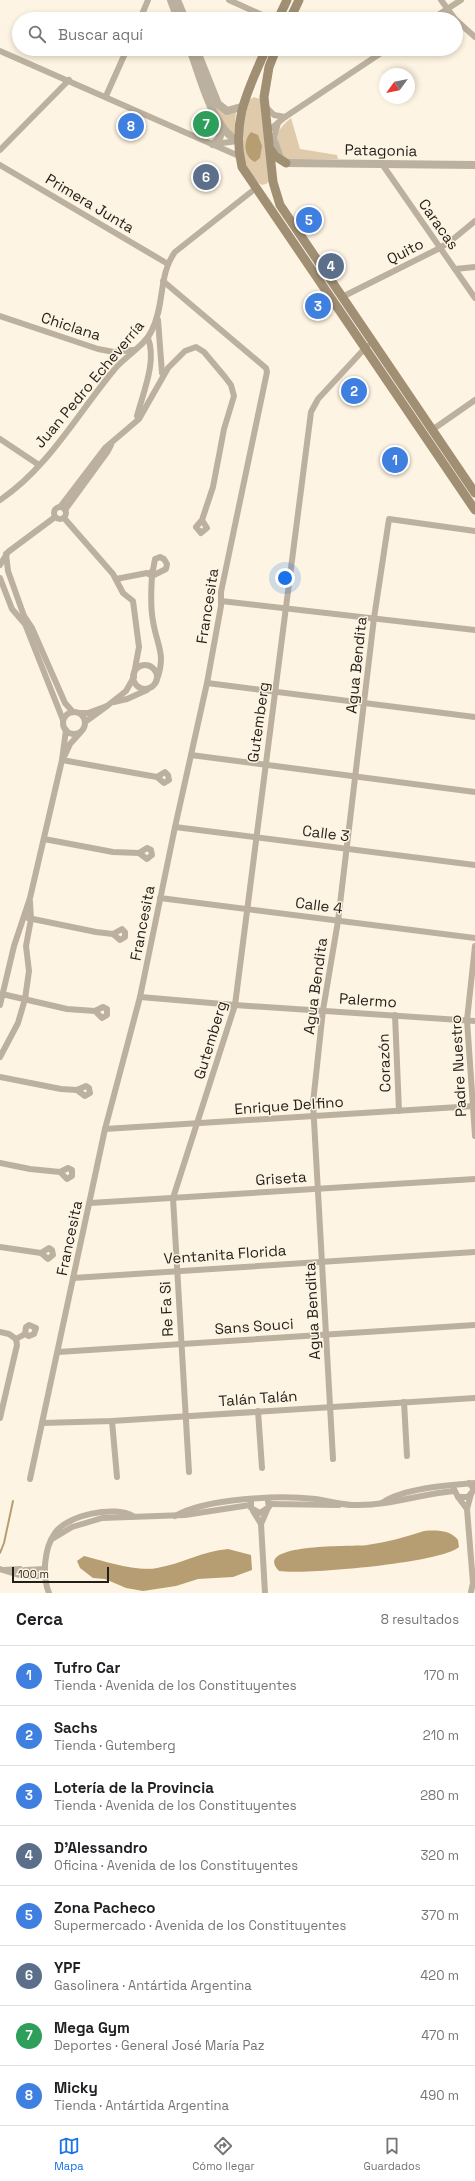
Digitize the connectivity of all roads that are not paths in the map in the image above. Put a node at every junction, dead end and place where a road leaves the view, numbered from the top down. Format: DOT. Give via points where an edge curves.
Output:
graph roads {
  1 [pos="148,0"];
  2 [pos="171,0"];
  3 [pos="177,0"];
  4 [pos="229,0"];
  5 [pos="287,0"];
  6 [pos="299,0"];
  7 [pos="441,0"];
  8 [pos="461,0"];
  9 [pos="446,10"];
  10 [pos="143,12"];
  11 [pos="175,12"];
  12 [pos="182,12"];
  13 [pos="256,12"];
  14 [pos="281,12"];
  15 [pos="293,12"];
  16 [pos="443,12"];
  17 [pos="463,27"];
  18 [pos="475,37"];
  19 [pos="0,51"];
  20 [pos="123,56"];
  21 [pos="193,56"];
  22 [pos="199,56"];
  23 [pos="263,56"];
  24 [pos="273,56"];
  25 [pos="376,56"];
  26 [pos="69,80"];
  27 [pos="106,96"];
  28 [pos="246,96"];
  29 [pos="264,97"];
  30 [pos="241,107"];
  31 [pos="266,108"];
  32 [pos="285,117"];
  33 [pos="279,122"];
  34 [pos="218,124"];
  35 [pos="268,131"];
  36 [pos="238,141"];
  37 [pos="213,144"];
  38 [pos="271,149"];
  39 [pos="0,150"];
  40 [pos="239,156"];
  41 [pos="286,163"];
  42 [pos="382,164"];
  43 [pos="0,165"];
  44 [pos="475,165"];
  45 [pos="273,177"];
  46 [pos="256,188"];
  47 [pos="475,221"];
  48 [pos="440,248"];
  49 [pos="168,264"];
  50 [pos="475,267"];
  51 [pos="455,269"];
  52 [pos="163,281"];
  53 [pos="342,297"];
  54 [pos="475,298"];
  55 [pos="0,316"];
  56 [pos="158,318"];
  57 [pos="148,338"];
  58 [pos="372,342"];
  59 [pos="364,347"];
  60 [pos="134,350"];
  61 [pos="148,372"];
  62 [pos="163,374"];
  63 [pos="146,379"];
  64 [pos="159,383"];
  65 [pos="475,400"];
  66 [pos="135,422"];
  67 [pos="432,430"];
  68 [pos="0,439"];
  69 [pos="39,465"];
  70 [pos="475,493"];
  71 [pos="0,500"];
  72 [pos="62,509"];
  73 [pos="475,510"];
  74 [pos="55,517"];
  75 [pos="64,518"];
  76 [pos="202,520"];
  77 [pos="475,532"];
  78 [pos="6,554"];
  79 [pos="0,565"];
  80 [pos="0,578"];
  81 [pos="116,578"];
  82 [pos="221,601"];
  83 [pos="286,607"];
  84 [pos="374,618"];
  85 [pos="25,621"];
  86 [pos="475,630"];
  87 [pos="134,675"];
  88 [pos="156,682"];
  89 [pos="207,683"];
  90 [pos="148,689"];
  91 [pos="275,692"];
  92 [pos="365,703"];
  93 [pos="110,704"];
  94 [pos="73,712"];
  95 [pos="80,713"];
  96 [pos="475,717"];
  97 [pos="63,720"];
  98 [pos="85,722"];
  99 [pos="66,730"];
  100 [pos="81,731"];
  101 [pos="191,755"];
  102 [pos="62,760"];
  103 [pos="265,764"];
  104 [pos="356,776"];
  105 [pos="157,777"];
  106 [pos="475,792"];
  107 [pos="175,827"];
  108 [pos="257,837"];
  109 [pos="44,839"];
  110 [pos="346,848"];
  111 [pos="139,853"];
  112 [pos="475,865"];
  113 [pos="30,898"];
  114 [pos="160,898"];
  115 [pos="248,910"];
  116 [pos="24,917"];
  117 [pos="31,919"];
  118 [pos="338,921"];
  119 [pos="113,934"];
  120 [pos="475,938"];
  121 [pos="475,946"];
  122 [pos="2,994"];
  123 [pos="140,997"];
  124 [pos="25,999"];
  125 [pos="0,1005"];
  126 [pos="235,1005"];
  127 [pos="322,1010"];
  128 [pos="95,1011"];
  129 [pos="395,1015"];
  130 [pos="467,1020"];
  131 [pos="475,1021"];
  132 [pos="0,1057"];
  133 [pos="0,1077"];
  134 [pos="77,1090"];
  135 [pos="474,1106"];
  136 [pos="399,1111"];
  137 [pos="313,1117"];
  138 [pos="197,1124"];
  139 [pos="105,1129"];
  140 [pos="475,1136"];
  141 [pos="0,1163"];
  142 [pos="60,1172"];
  143 [pos="475,1179"];
  144 [pos="317,1189"];
  145 [pos="173,1198"];
  146 [pos="90,1203"];
  147 [pos="0,1247"];
  148 [pos="475,1252"];
  149 [pos="40,1253"];
  150 [pos="323,1261"];
  151 [pos="177,1271"];
  152 [pos="74,1278"];
  153 [pos="475,1325"];
  154 [pos="0,1332"];
  155 [pos="25,1334"];
  156 [pos="327,1334"];
  157 [pos="16,1339"];
  158 [pos="181,1343"];
  159 [pos="58,1352"];
  160 [pos="475,1398"];
  161 [pos="404,1402"];
  162 [pos="331,1407"];
  163 [pos="258,1411"];
  164 [pos="185,1416"];
  165 [pos="0,1418"];
  166 [pos="112,1420"];
  167 [pos="42,1423"];
  168 [pos="407,1456"];
  169 [pos="333,1459"];
  170 [pos="262,1468"];
  171 [pos="189,1472"];
  172 [pos="117,1477"];
  173 [pos="30,1479"];
  174 [pos="472,1483"];
  175 [pos="457,1485"];
  176 [pos="473,1492"];
  177 [pos="456,1494"];
  178 [pos="254,1499"];
  179 [pos="382,1503"];
  180 [pos="267,1504"];
  181 [pos="252,1508"];
  182 [pos="467,1509"];
  183 [pos="175,1516"];
  184 [pos="261,1524"];
  185 [pos="0,1569"];
  186 [pos="45,1569"];
  187 [pos="22,1573"];
  188 [pos="45,1576"];
  189 [pos="473,1590"];
  190 [pos="48,1592"];
  191 [pos="265,1593"];
  1 -- 10 [label="street"];
  2 -- 11 [label="street"];
  3 -- 12 [label="street"];
  4 -- 13 [label="street"];
  5 -- 14 [label="main road"];
  6 -- 15 [label="main road"];
  7 -- 9 [label="street"];
  8 -- 9 [label="street"];
  9 -- 16 [label="street"];
  17 -- 18 [label="street"];
  19 -- 26 [label="street"];
  20 -- 27 [label="street"];
  21 -- 34 [label="street"];
  22 -- 30 [label="street" via="218,104 227,110"];
  23 -- 28 [label="main road"];
  24 -- 29 [label="main road"];
  25 -- 32 [label="street"];
  26 -- 27 [label="street"];
  26 -- 39 [label="street"];
  27 -- 37 [label="street"];
  28 -- 29 [label="main road" via="259,92"];
  28 -- 30 [label="main road"];
  29 -- 31 [label="main road"];
  30 -- 36 [label="main road"];
  31 -- 32 [label="street" via="274,115"];
  31 -- 35 [label="main road"];
  32 -- 33 [label="street"];
  33 -- 35 [label="street"];
  33 -- 41 [label="street" via="274,138 278,154"];
  34 -- 36 [label="street" via="229,136"];
  34 -- 37 [label="street" via="221,135"];
  35 -- 38 [label="main road"];
  36 -- 37 [label="street"];
  36 -- 40 [label="main road"];
  37 -- 40 [label="street"];
  38 -- 41 [label="main road"];
  38 -- 45 [label="main road"];
  40 -- 46 [label="main road" via="242,167"];
  41 -- 42 [label="street, Patagonia"];
  41 -- 45 [label="main road" via="276,168"];
  42 -- 44 [label="street, Patagonia"];
  42 -- 48 [label="street, Caracas"];
  43 -- 49 [label="street, Primera Junta"];
  45 -- 46 [label="main road" via="266,189"];
  45 -- 53 [label="main road" via="284,212"];
  46 -- 49 [label="street, Juan Pedro Echeverría" via="179,249"];
  46 -- 59 [label="main road"];
  47 -- 48 [label="street, Quito"];
  48 -- 51 [label="street, Caracas"];
  48 -- 53 [label="street, Quito"];
  49 -- 52 [label="street, Juan Pedro Echeverría"];
  50 -- 51 [label="street"];
  51 -- 54 [label="street, Caracas"];
  52 -- 56 [label="street, Juan Pedro Echeverría"];
  52 -- 82 [label="street, Francesita" via="267,369"];
  53 -- 58 [label="main road"];
  55 -- 60 [label="street, Chiclana" via="98,349 114,352"];
  56 -- 57 [label="street, Juan Pedro Echeverría"];
  56 -- 62 [label="street"];
  57 -- 60 [label="street, Juan Pedro Echeverría"];
  57 -- 61 [label="street" via="151,349"];
  58 -- 59 [label="street, Gutemberg"];
  58 -- 67 [label="main road"];
  59 -- 73 [label="main road"];
  59 -- 83 [label="street, Gutemberg" via="318,399 311,412"];
  60 -- 69 [label="street, Juan Pedro Echeverría" via="115,369"];
  61 -- 62 [label="street" via="154,370"];
  61 -- 63 [label="street"];
  62 -- 64 [label="street"];
  62 -- 76 [label="street" via="185,350 196,347 204,352 225,377 233,392 233,403 224,429 213,487"];
  63 -- 64 [label="street" via="152,384"];
  63 -- 66 [label="street"];
  64 -- 66 [label="street"];
  65 -- 67 [label="street"];
  66 -- 72 [label="street" via="111,445"];
  67 -- 70 [label="main road"];
  68 -- 69 [label="street"];
  69 -- 71 [label="street, Juan Pedro Echeverría"];
  72 -- 74 [label="street" via="55,510"];
  72 -- 75 [label="street"];
  74 -- 75 [label="street"];
  74 -- 78 [label="street"];
  75 -- 81 [label="street"];
  77 -- 84 [label="street, Agua Bendita" via="389,519"];
  78 -- 79 [label="street"];
  78 -- 85 [label="street" via="8,572"];
  80 -- 85 [label="street" via="12,609"];
  81 -- 87 [label="street" via="123,593 131,598 135,607 139,647"];
  81 -- 88 [label="street" via="150,575 153,620 162,663"];
  82 -- 83 [label="street"];
  82 -- 89 [label="street, Francesita"];
  83 -- 84 [label="street"];
  83 -- 91 [label="street, Gutemberg"];
  84 -- 86 [label="street"];
  84 -- 92 [label="street, Agua Bendita"];
  85 -- 94 [label="street" via="32,628 65,703"];
  85 -- 97 [label="street"];
  87 -- 88 [label="street" via="138,668 149,666 156,674"];
  87 -- 90 [label="street" via="138,686"];
  87 -- 93 [label="street" via="126,691"];
  88 -- 90 [label="street"];
  89 -- 91 [label="street"];
  89 -- 101 [label="street, Francesita"];
  90 -- 93 [label="street"];
  91 -- 92 [label="street"];
  91 -- 103 [label="street, Gutemberg"];
  92 -- 96 [label="street"];
  92 -- 104 [label="street, Agua Bendita"];
  93 -- 95 [label="street" via="88,714"];
  93 -- 98 [label="street"];
  94 -- 95 [label="street"];
  94 -- 97 [label="street"];
  95 -- 98 [label="street"];
  97 -- 99 [label="street"];
  98 -- 100 [label="street"];
  99 -- 100 [label="street" via="72,734"];
  99 -- 102 [label="street"];
  100 -- 102 [label="street" via="70,744"];
  101 -- 103 [label="street"];
  101 -- 107 [label="street, Francesita"];
  102 -- 105 [label="street"];
  102 -- 109 [label="street"];
  103 -- 104 [label="street"];
  103 -- 108 [label="street, Gutemberg"];
  104 -- 106 [label="street"];
  104 -- 110 [label="street, Agua Bendita"];
  107 -- 108 [label="street, Calle 3"];
  107 -- 114 [label="street, Francesita"];
  108 -- 110 [label="street, Calle 3"];
  108 -- 115 [label="street, Gutemberg"];
  109 -- 111 [label="street" via="102,851"];
  109 -- 113 [label="street"];
  110 -- 112 [label="street, Calle 3"];
  110 -- 118 [label="street, Agua Bendita"];
  113 -- 116 [label="street"];
  113 -- 117 [label="street"];
  114 -- 115 [label="street, Calle 4"];
  114 -- 123 [label="street, Francesita"];
  115 -- 118 [label="street, Calle 4"];
  115 -- 126 [label="street, Gutemberg"];
  116 -- 117 [label="street"];
  116 -- 122 [label="street"];
  117 -- 119 [label="street"];
  117 -- 124 [label="street" via="26,946 29,972"];
  118 -- 120 [label="street, Calle 4"];
  118 -- 127 [label="street, Agua Bendita"];
  121 -- 130 [label="street, Padre Nuestro"];
  122 -- 124 [label="street"];
  122 -- 125 [label="street"];
  123 -- 126 [label="street, Palermo"];
  123 -- 139 [label="street, Francesita"];
  124 -- 128 [label="street" via="67,1009"];
  124 -- 132 [label="street" via="18,1023"];
  126 -- 127 [label="street, Palermo"];
  126 -- 138 [label="street, Gutemberg"];
  127 -- 129 [label="street, Palermo"];
  127 -- 137 [label="street, Agua Bendita"];
  129 -- 130 [label="street, Palermo"];
  129 -- 136 [label="street, Corazón"];
  130 -- 131 [label="street, Palermo"];
  130 -- 135 [label="street, Padre Nuestro"];
  133 -- 134 [label="street"];
  135 -- 136 [label="street, Enrique Delfino"];
  135 -- 140 [label="street, Padre Nuestro"];
  136 -- 137 [label="street, Enrique Delfino"];
  137 -- 138 [label="street, Enrique Delfino"];
  137 -- 144 [label="street, Agua Bendita"];
  138 -- 139 [label="street, Enrique Delfino"];
  138 -- 145 [label="street, Re Fa Si"];
  139 -- 146 [label="street, Francesita"];
  141 -- 142 [label="street"];
  143 -- 144 [label="street, Griseta"];
  144 -- 145 [label="street, Griseta"];
  144 -- 150 [label="street, Agua Bendita"];
  145 -- 146 [label="street, Griseta"];
  145 -- 151 [label="street, Re Fa Si"];
  146 -- 152 [label="street, Francesita"];
  147 -- 149 [label="street"];
  148 -- 150 [label="street, Ventanita Florida"];
  150 -- 151 [label="street, Ventanita Florida"];
  150 -- 156 [label="street, Agua Bendita"];
  151 -- 152 [label="street, Ventanita Florida"];
  151 -- 158 [label="street, Re Fa Si"];
  152 -- 159 [label="street, Francesita"];
  153 -- 156 [label="street, Sans Souci"];
  154 -- 157 [label="street"];
  155 -- 157 [label="street"];
  156 -- 158 [label="street, Sans Souci"];
  156 -- 162 [label="street, Agua Bendita"];
  157 -- 165 [label="street" via="17,1345"];
  158 -- 159 [label="street, Sans Souci"];
  158 -- 164 [label="street, Re Fa Si"];
  159 -- 167 [label="street, Francesita"];
  160 -- 161 [label="street, Talán Talán"];
  161 -- 162 [label="street, Talán Talán"];
  161 -- 168 [label="street"];
  162 -- 163 [label="street, Talán Talán"];
  162 -- 169 [label="street, Agua Bendita"];
  163 -- 164 [label="street, Talán Talán"];
  163 -- 170 [label="street"];
  164 -- 166 [label="street, Talán Talán"];
  164 -- 171 [label="street, Re Fa Si"];
  166 -- 167 [label="street, Talán Talán"];
  166 -- 172 [label="street"];
  167 -- 173 [label="street, Francesita"];
  174 -- 175 [label="street"];
  174 -- 176 [label="street"];
  175 -- 177 [label="street"];
  175 -- 179 [label="street" via="396,1496"];
  176 -- 177 [label="street" via="465,1498"];
  176 -- 182 [label="street"];
  177 -- 179 [label="street"];
  177 -- 182 [label="street"];
  178 -- 180 [label="street"];
  178 -- 181 [label="street"];
  178 -- 183 [label="street" via="195,1508"];
  179 -- 180 [label="street" via="343,1504 314,1499"];
  180 -- 181 [label="street" via="260,1513"];
  180 -- 184 [label="street"];
  181 -- 183 [label="street"];
  181 -- 184 [label="street"];
  182 -- 189 [label="street"];
  183 -- 186 [label="street" via="91,1520 72,1527 52,1539"];
  184 -- 191 [label="street"];
  185 -- 187 [label="street"];
  186 -- 187 [label="street"];
  186 -- 188 [label="street"];
  187 -- 188 [label="street"];
  188 -- 190 [label="street"];
}
